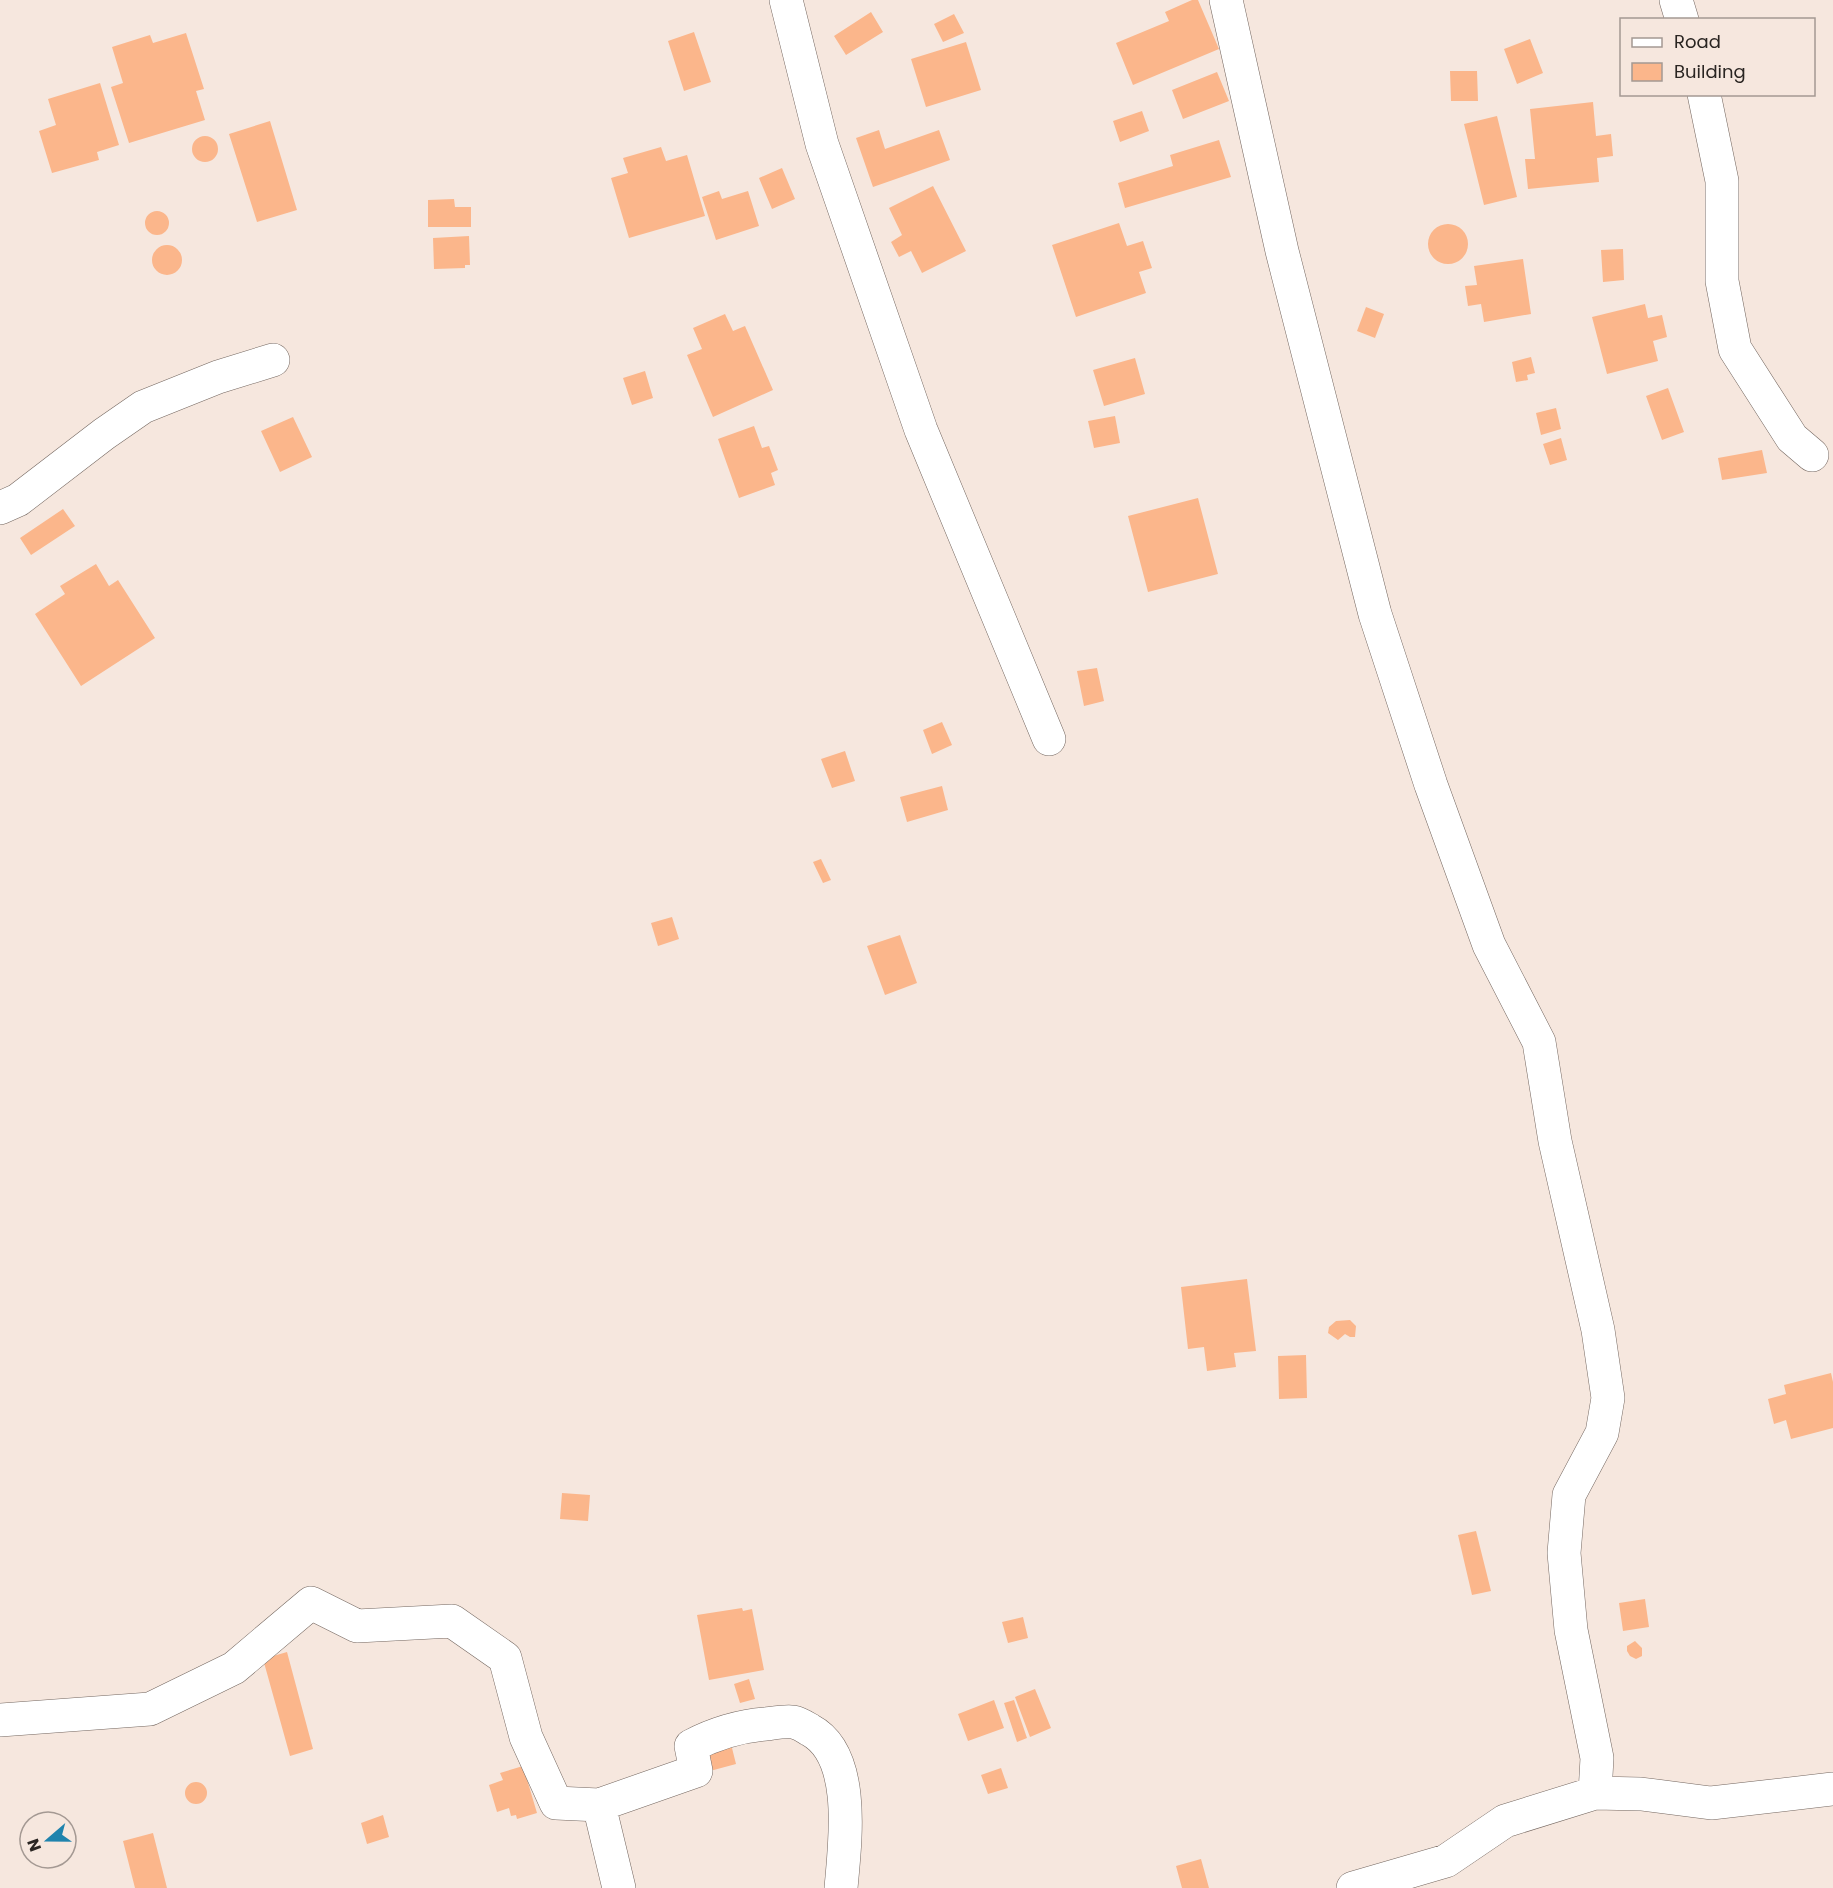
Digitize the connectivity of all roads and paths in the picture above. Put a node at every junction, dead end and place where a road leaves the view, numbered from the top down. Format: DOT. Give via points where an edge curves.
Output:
graph roads {
  1 [pos="786,0"];
  2 [pos="1226,0"];
  3 [pos="1676,0"];
  4 [pos="1681,18"];
  5 [pos="1704,96"];
  6 [pos="273,360"];
  7 [pos="1812,455"];
  8 [pos="0,508"];
  9 [pos="1049,739"];
  10 [pos="0,1720"];
  11 [pos="1833,1790"];
  12 [pos="1595,1793"];
  13 [pos="599,1805"];
  14 [pos="619,1888"];
  15 [pos="841,1888"];
  16 [pos="1353,1888"];
  1 -- 9 [label="street" via="822,144 921,430"];
  2 -- 12 [label="street" via="1282,251 1375,614 1489,945 1539,1042 1555,1141 1598,1330 1608,1398 1602,1433 1569,1495 1564,1553 1571,1630 1597,1758"];
  3 -- 4 [label="street"];
  5 -- 7 [label="street" via="1722,181 1722,281 1735,349 1792,438"];
  6 -- 8 [label="street" via="143,407 18,500"];
  10 -- 13 [label="street" via="150,1709 234,1668 311,1603 357,1626 452,1621 505,1658 526,1737 556,1803"];
  11 -- 12 [label="street" via="1711,1803"];
  12 -- 16 [label="street" via="1505,1821 1446,1861"];
  13 -- 14 [label="street"];
  13 -- 15 [label="street" via="696,1771 691,1746 705,1738 748,1726 795,1722 818,1734 841,1773 845,1821"];
}
